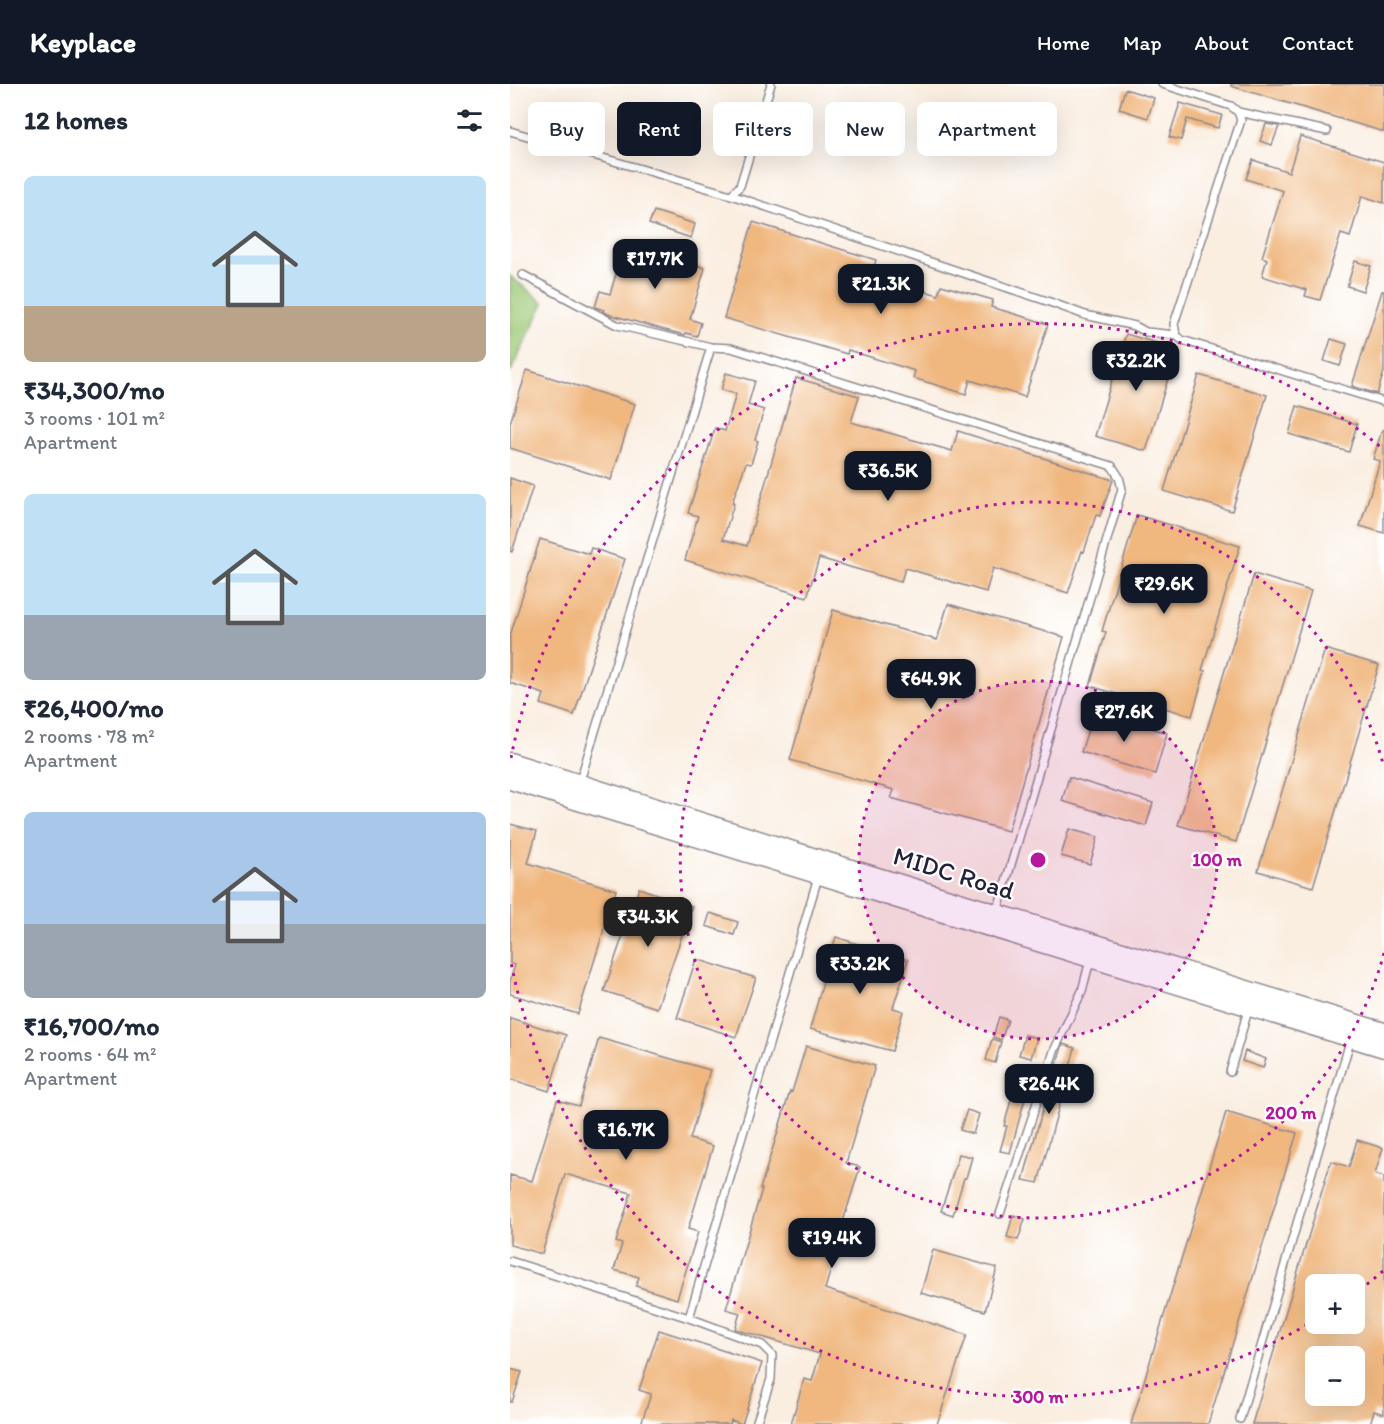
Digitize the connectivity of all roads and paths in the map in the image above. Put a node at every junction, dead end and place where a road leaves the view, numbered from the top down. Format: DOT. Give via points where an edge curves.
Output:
graph roads {
  1 [pos="771,84"];
  2 [pos="1162,84"];
  3 [pos="1239,112"];
  4 [pos="510,131"];
  5 [pos="1327,131"];
  6 [pos="731,195"];
  7 [pos="523,274"];
  8 [pos="1176,335"];
  9 [pos="711,347"];
  10 [pos="1384,402"];
  11 [pos="510,762"];
  12 [pos="510,780"];
  13 [pos="579,784"];
  14 [pos="820,868"];
  15 [pos="996,913"];
  16 [pos="1093,958"];
  17 [pos="1249,1007"];
  18 [pos="1384,1032"];
  19 [pos="1351,1038"];
  20 [pos="1384,1048"];
  21 [pos="1230,1072"];
  22 [pos="1000,1214"];
  23 [pos="510,1262"];
  24 [pos="689,1318"];
  25 [pos="1240,1419"];
  26 [pos="756,1424"];
  1 -- 6 [label="lane" via="740,186"];
  2 -- 3 [label="lane"];
  3 -- 5 [label="lane"];
  3 -- 8 [label="lane" via="1241,120 1174,324"];
  4 -- 6 [label="lane"];
  6 -- 8 [label="lane" via="1085,315 1146,332"];
  7 -- 9 [label="lane" via="617,324"];
  8 -- 10 [label="lane"];
  9 -- 13 [label="lane"];
  9 -- 15 [label="lane" via="731,348 1112,466 1119,477 1122,489"];
  11 -- 13 [label="street, MIDC Road"];
  12 -- 14 [label="street, MIDC Road"];
  13 -- 14 [label="street, MIDC Road"];
  14 -- 15 [label="street, MIDC Road"];
  14 -- 16 [label="street, MIDC Road"];
  14 -- 24 [label="lane"];
  15 -- 18 [label="street, MIDC Road"];
  16 -- 17 [label="street, MIDC Road"];
  16 -- 22 [label="lane" via="1054,1052"];
  17 -- 19 [label="street, MIDC Road"];
  17 -- 21 [label="lane"];
  19 -- 20 [label="street, MIDC Road"];
  19 -- 25 [label="lane"];
  23 -- 24 [label="lane"];
  24 -- 26 [label="lane" via="762,1345 772,1355 771,1379"];
}
